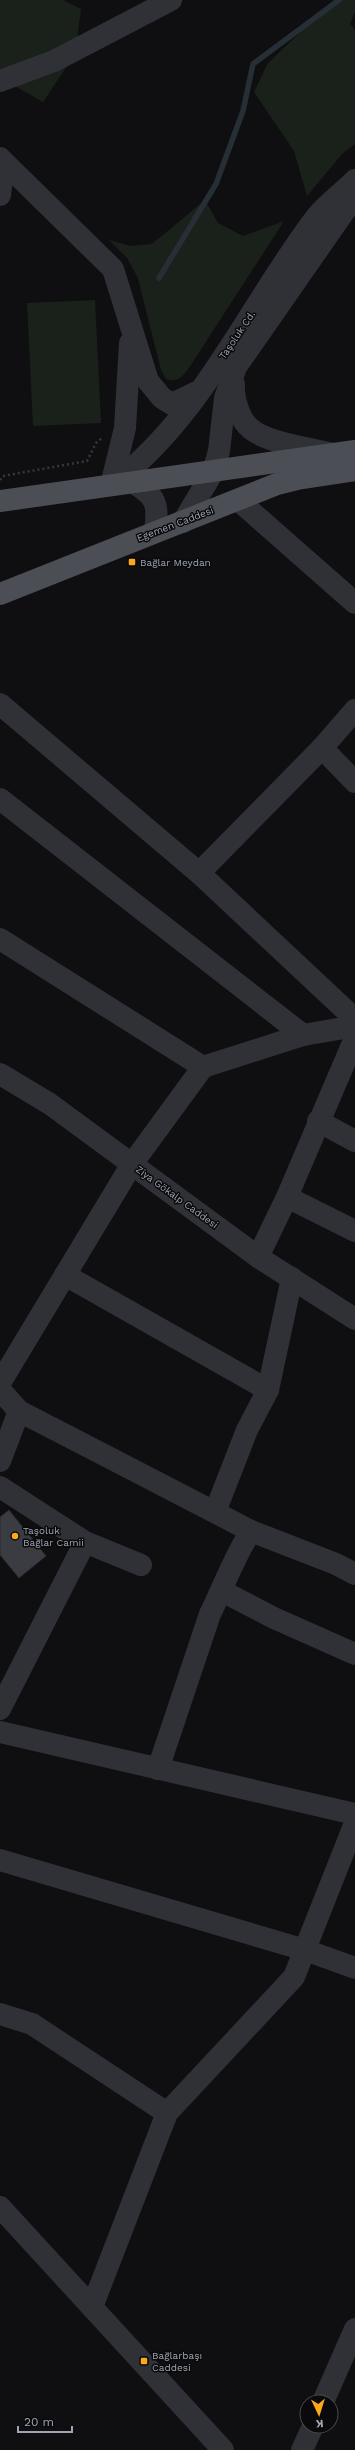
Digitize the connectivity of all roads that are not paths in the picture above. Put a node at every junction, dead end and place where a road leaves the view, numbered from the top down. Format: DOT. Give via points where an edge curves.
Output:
graph roads {
  1 [pos="171,0"];
  2 [pos="0,81"];
  3 [pos="2,160"];
  4 [pos="355,180"];
  5 [pos="0,195"];
  6 [pos="355,196"];
  7 [pos="131,332"];
  8 [pos="236,367"];
  9 [pos="199,391"];
  10 [pos="345,452"];
  11 [pos="355,470"];
  12 [pos="213,472"];
  13 [pos="121,483"];
  14 [pos="0,492"];
  15 [pos="238,500"];
  16 [pos="183,522"];
  17 [pos="155,531"];
  18 [pos="0,594"];
  19 [pos="355,604"];
  20 [pos="0,704"];
  21 [pos="355,710"];
  22 [pos="322,748"];
  23 [pos="355,782"];
  24 [pos="0,799"];
  25 [pos="199,873"];
  26 [pos="0,938"];
  27 [pos="355,1019"];
  28 [pos="355,1026"];
  29 [pos="303,1035"];
  30 [pos="355,1038"];
  31 [pos="203,1067"];
  32 [pos="0,1074"];
  33 [pos="318,1121"];
  34 [pos="355,1141"];
  35 [pos="132,1164"];
  36 [pos="287,1197"];
  37 [pos="355,1231"];
  38 [pos="258,1257"];
  39 [pos="65,1275"];
  40 [pos="292,1278"];
  41 [pos="355,1319"];
  42 [pos="0,1383"];
  43 [pos="0,1390"];
  44 [pos="268,1390"];
  45 [pos="19,1411"];
  46 [pos="0,1461"];
  47 [pos="0,1487"];
  48 [pos="215,1512"];
  49 [pos="251,1531"];
  50 [pos="84,1542"];
  51 [pos="141,1565"];
  52 [pos="355,1574"];
  53 [pos="222,1591"];
  54 [pos="355,1654"];
  55 [pos="0,1709"];
  56 [pos="0,1732"];
  57 [pos="158,1769"];
  58 [pos="355,1814"];
  59 [pos="355,1823"];
  60 [pos="0,1860"];
  61 [pos="305,1950"];
  62 [pos="355,1968"];
  63 [pos="0,2014"];
  64 [pos="167,2113"];
  65 [pos="0,2215"];
  66 [pos="92,2307"];
  67 [pos="355,2329"];
  68 [pos="327,2394"];
  69 [pos="309,2434"];
  70 [pos="223,2450"];
  71 [pos="302,2450"];
  1 -- 2 [label="street" via="54,61"];
  3 -- 5 [label="street"];
  3 -- 7 [label="street" via="113,269"];
  4 -- 9 [label="street, Taşoluk Cd." via="318,215"];
  6 -- 8 [label="street, Taşoluk Cd."];
  7 -- 9 [label="street" via="148,381 162,398 172,404"];
  7 -- 13 [label="street"];
  8 -- 10 [label="street" via="234,389 239,411 250,429 275,440"];
  8 -- 12 [label="street, Taşoluk Cd." via="226,398 219,451"];
  9 -- 13 [label="street, Taşoluk Cd." via="150,453"];
  10 -- 12 [label="main road"];
  11 -- 15 [label="main road, Egemen Caddesi" via="277,484"];
  12 -- 13 [label="main road"];
  12 -- 16 [label="street, Taşoluk Cd."];
  13 -- 14 [label="main road"];
  13 -- 17 [label="street" via="145,490 155,502 158,512"];
  15 -- 16 [label="main road, Egemen Caddesi"];
  15 -- 19 [label="street"];
  16 -- 17 [label="main road, Egemen Caddesi"];
  17 -- 18 [label="main road, Egemen Caddesi"];
  20 -- 25 [label="street"];
  21 -- 22 [label="street"];
  22 -- 23 [label="street"];
  22 -- 25 [label="street"];
  24 -- 29 [label="street"];
  25 -- 27 [label="street"];
  26 -- 31 [label="street"];
  28 -- 29 [label="street"];
  29 -- 31 [label="street"];
  30 -- 33 [label="street"];
  31 -- 35 [label="street"];
  32 -- 35 [label="street, Ziya Gökalp Caddesi" via="50,1104"];
  33 -- 34 [label="street"];
  33 -- 36 [label="street"];
  35 -- 38 [label="street, Ziya Gökalp Caddesi"];
  35 -- 39 [label="street"];
  36 -- 37 [label="street"];
  36 -- 38 [label="street"];
  38 -- 40 [label="street, Ziya Gökalp Caddesi"];
  39 -- 42 [label="street"];
  39 -- 44 [label="street"];
  40 -- 41 [label="street, Ziya Gökalp Caddesi"];
  40 -- 44 [label="street"];
  43 -- 45 [label="street"];
  44 -- 48 [label="street" via="247,1430"];
  45 -- 46 [label="street"];
  45 -- 48 [label="street"];
  47 -- 50 [label="street"];
  48 -- 49 [label="street"];
  49 -- 52 [label="street"];
  49 -- 53 [label="street" via="237,1554"];
  50 -- 51 [label="street"];
  50 -- 55 [label="street"];
  53 -- 54 [label="street" via="274,1618"];
  53 -- 57 [label="street" via="210,1614"];
  56 -- 57 [label="street"];
  57 -- 58 [label="street"];
  59 -- 61 [label="street"];
  60 -- 61 [label="street"];
  61 -- 62 [label="street"];
  61 -- 64 [label="street" via="294,1977"];
  63 -- 64 [label="street" via="32,2024"];
  64 -- 66 [label="street"];
  65 -- 66 [label="street"];
  66 -- 70 [label="street"];
  67 -- 68 [label="street"];
  69 -- 71 [label="street"];
}
